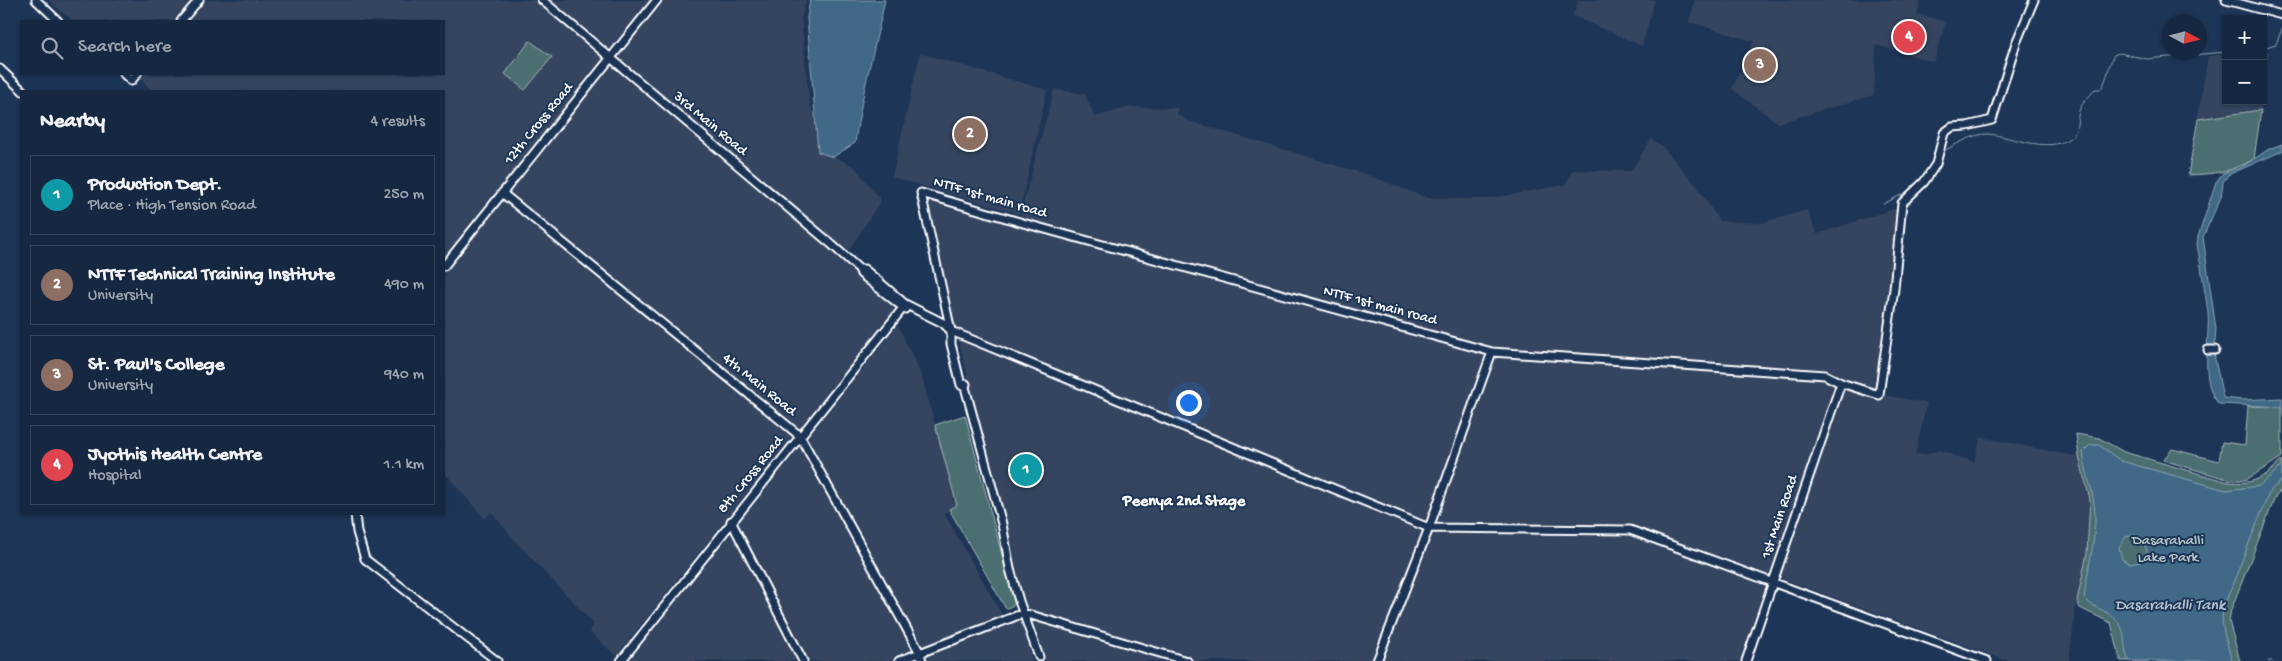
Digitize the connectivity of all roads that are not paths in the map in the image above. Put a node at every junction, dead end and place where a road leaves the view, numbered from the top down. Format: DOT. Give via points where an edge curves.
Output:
graph roads {
  1 [pos="36,0"];
  2 [pos="199,0"];
  3 [pos="542,0"];
  4 [pos="657,0"];
  5 [pos="2034,0"];
  6 [pos="2226,0"];
  7 [pos="2282,15"];
  8 [pos="57,20"];
  9 [pos="182,20"];
  10 [pos="610,58"];
  11 [pos="0,69"];
  12 [pos="125,75"];
  13 [pos="136,75"];
  14 [pos="22,90"];
  15 [pos="502,193"];
  16 [pos="445,265"];
  17 [pos="859,269"];
  18 [pos="903,308"];
  19 [pos="948,329"];
  20 [pos="1492,352"];
  21 [pos="1841,383"];
  22 [pos="800,436"];
  23 [pos="355,515"];
  24 [pos="731,521"];
  25 [pos="1429,528"];
  26 [pos="1772,583"];
  27 [pos="1026,613"];
  28 [pos="921,657"];
  29 [pos="1040,659"];
  30 [pos="497,661"];
  31 [pos="621,661"];
  32 [pos="803,661"];
  33 [pos="899,661"];
  34 [pos="1187,661"];
  35 [pos="1377,661"];
  36 [pos="1746,661"];
  37 [pos="1987,661"];
  1 -- 8 [label="street"];
  2 -- 9 [label="street"];
  3 -- 10 [label="street, 3rd Main Road"];
  4 -- 10 [label="street, 12th Cross Road"];
  5 -- 21 [label="street, NTTF 1st main road" via="2016,43 1992,120 1952,127 1944,133 1936,164 1924,182 1902,203 1879,395"];
  6 -- 7 [label="street"];
  10 -- 15 [label="street, 12th Cross Road"];
  10 -- 17 [label="street, 3rd Main Road"];
  11 -- 14 [label="street"];
  12 -- 13 [label="street" via="131,81"];
  15 -- 16 [label="street, 12th Cross Road"];
  15 -- 22 [label="street, 4th Main Road"];
  17 -- 18 [label="street, 3rd Main Road"];
  17 -- 19 [label="street, 3rd Main Road" via="864,269 905,304 943,323"];
  18 -- 19 [label="street, 3rd Main Road"];
  18 -- 22 [label="street, 8th Cross Road"];
  19 -- 20 [label="street, NTTF 1st main road" via="921,192"];
  19 -- 25 [label="street"];
  19 -- 27 [label="street" via="1002,524 1016,593"];
  20 -- 21 [label="street, NTTF 1st main road" via="1825,375"];
  20 -- 25 [label="street"];
  21 -- 26 [label="street, 1st Main Road"];
  22 -- 24 [label="street, 8th Cross Road"];
  22 -- 28 [label="street, 4th Main Road"];
  23 -- 30 [label="street" via="365,558"];
  24 -- 31 [label="street, 8th Cross Road"];
  24 -- 32 [label="street"];
  25 -- 26 [label="street" via="1630,530"];
  25 -- 35 [label="street"];
  26 -- 36 [label="street, 1st Main Road"];
  26 -- 37 [label="street"];
  27 -- 28 [label="street"];
  27 -- 29 [label="street"];
  27 -- 34 [label="street"];
  28 -- 33 [label="street"];
}
